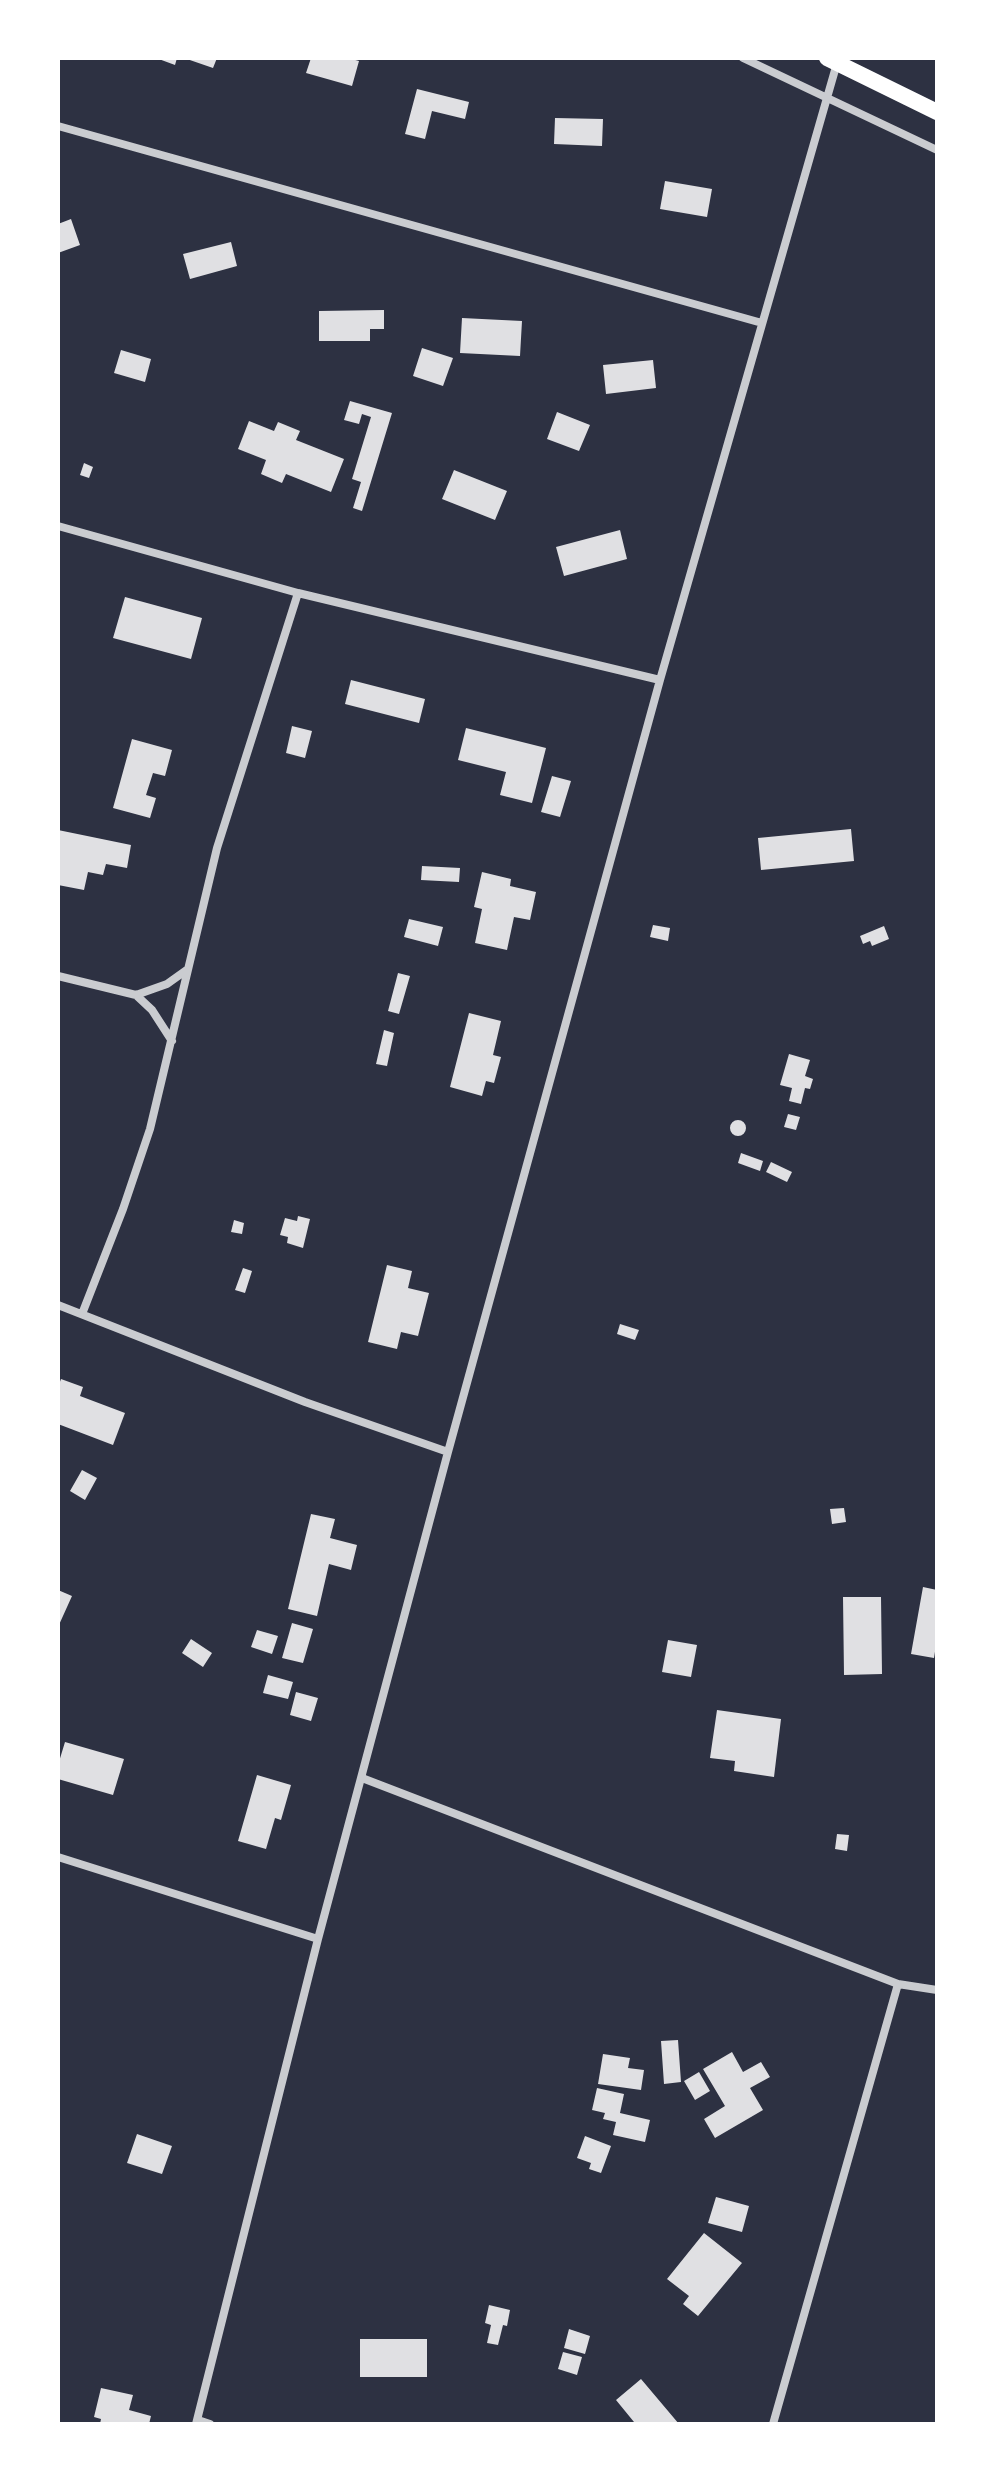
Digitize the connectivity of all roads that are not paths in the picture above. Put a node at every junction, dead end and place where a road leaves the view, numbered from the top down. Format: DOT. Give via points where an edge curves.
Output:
graph roads {
  1 [pos="743,58"];
  2 [pos="832,60"];
  3 [pos="826,96"];
  4 [pos="937,112"];
  5 [pos="58,126"];
  6 [pos="937,150"];
  7 [pos="762,323"];
  8 [pos="58,526"];
  9 [pos="298,593"];
  10 [pos="660,680"];
  11 [pos="189,969"];
  12 [pos="58,976"];
  13 [pos="136,995"];
  14 [pos="172,1041"];
  15 [pos="58,1305"];
  16 [pos="82,1314"];
  17 [pos="448,1452"];
  18 [pos="362,1778"];
  19 [pos="58,1857"];
  20 [pos="318,1939"];
  21 [pos="898,1984"];
  22 [pos="937,1990"];
  23 [pos="197,2422"];
  24 [pos="210,2424"];
  25 [pos="773,2424"];
  1 -- 3 [label="street"];
  2 -- 3 [label="street"];
  2 -- 4 [label="highway"];
  3 -- 6 [label="street"];
  3 -- 7 [label="street"];
  5 -- 7 [label="street"];
  7 -- 10 [label="street"];
  8 -- 9 [label="street"];
  9 -- 10 [label="street"];
  9 -- 11 [label="street" via="217,848"];
  10 -- 17 [label="street"];
  11 -- 13 [label="street"];
  11 -- 14 [label="street"];
  12 -- 13 [label="street"];
  13 -- 14 [label="street"];
  14 -- 16 [label="street" via="150,1129"];
  15 -- 16 [label="street"];
  16 -- 17 [label="street"];
  17 -- 18 [label="street"];
  18 -- 20 [label="street"];
  18 -- 21 [label="street"];
  19 -- 20 [label="street"];
  20 -- 23 [label="street"];
  21 -- 22 [label="street"];
  21 -- 25 [label="street"];
  23 -- 24 [label="street"];
}
